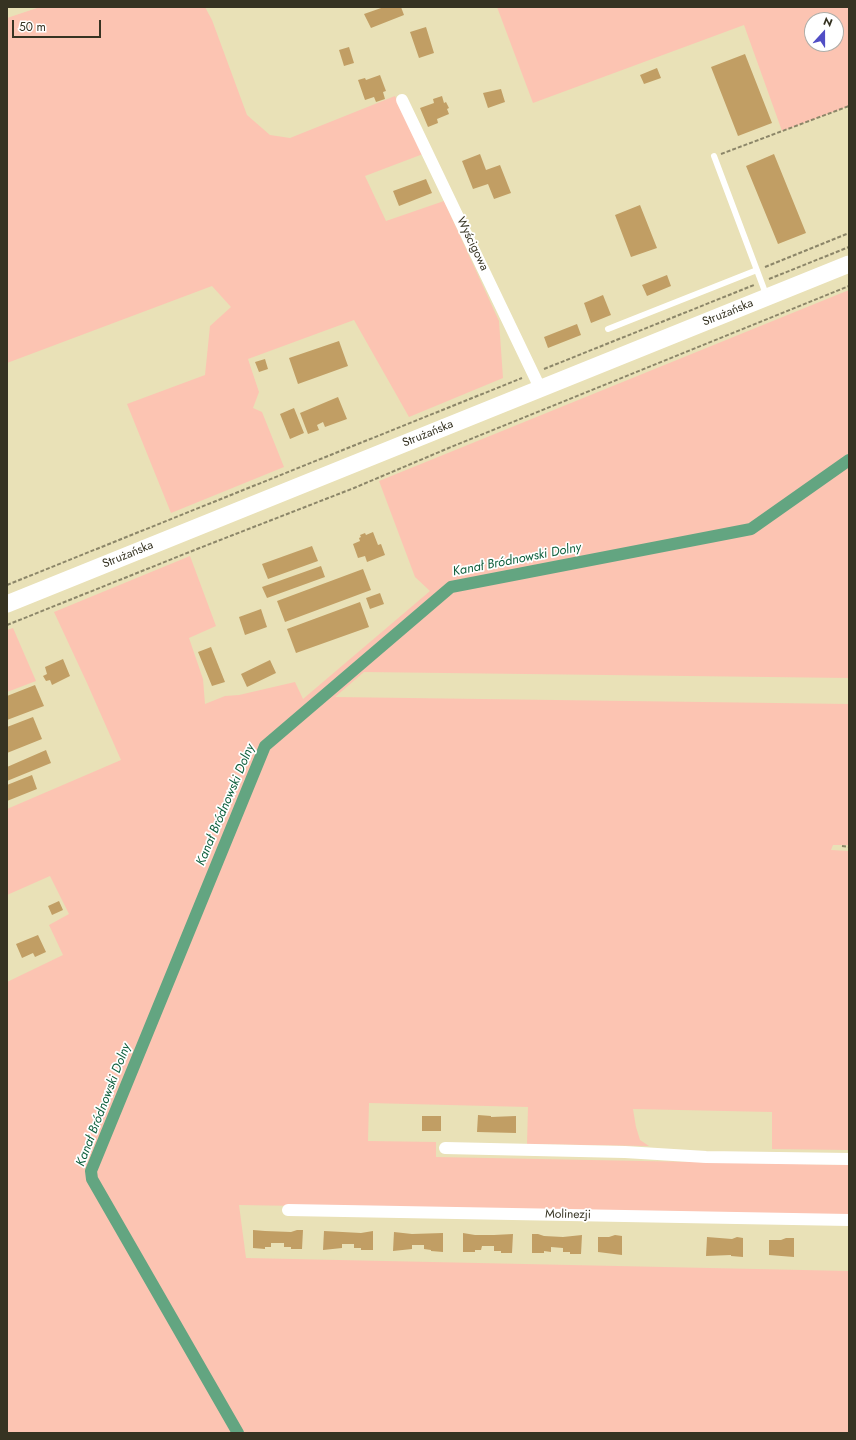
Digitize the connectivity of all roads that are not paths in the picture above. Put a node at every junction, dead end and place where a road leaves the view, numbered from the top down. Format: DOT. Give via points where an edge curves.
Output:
graph roads {
  1 [pos="402,100"];
  2 [pos="714,156"];
  3 [pos="849,264"];
  4 [pos="757,270"];
  5 [pos="764,290"];
  6 [pos="608,329"];
  7 [pos="537,381"];
  8 [pos="7,604"];
  9 [pos="444,1148"];
  10 [pos="849,1159"];
  11 [pos="288,1210"];
  12 [pos="849,1220"];
  1 -- 7 [label="street, Wyścigowa"];
  2 -- 4 [label="lane"];
  3 -- 5 [label="main road, Strużańska"];
  4 -- 5 [label="lane"];
  4 -- 6 [label="lane"];
  5 -- 7 [label="main road, Strużańska"];
  7 -- 8 [label="main road, Strużańska"];
  9 -- 10 [label="street"];
  11 -- 12 [label="street, Molinezji"];
}
